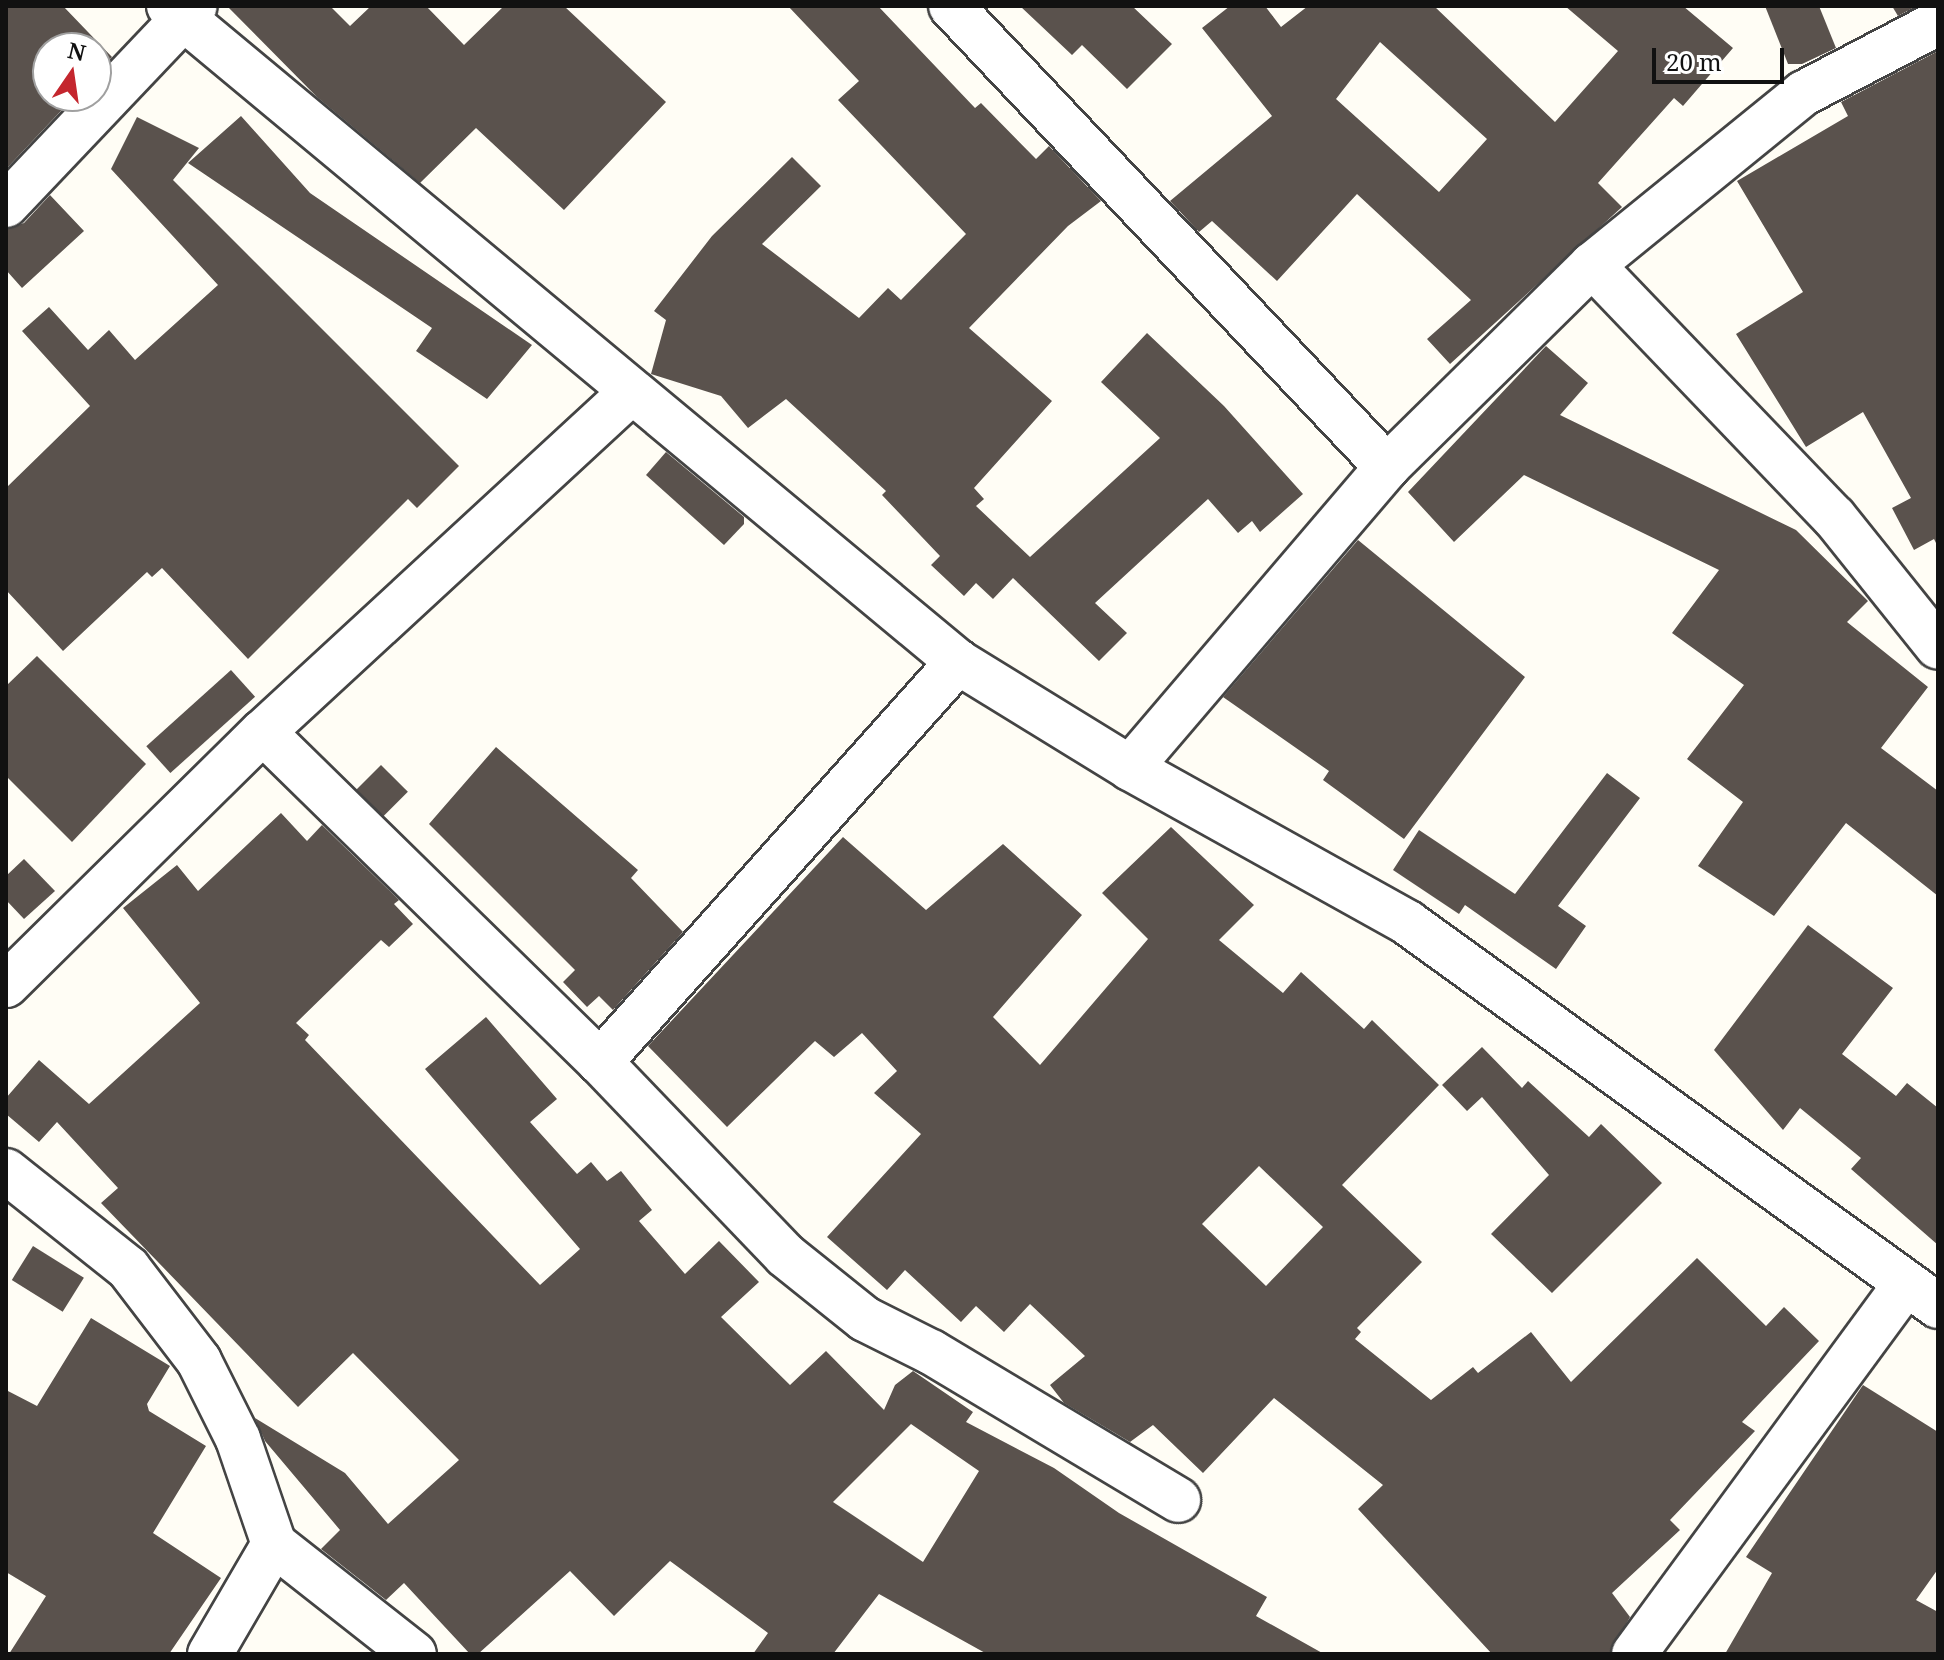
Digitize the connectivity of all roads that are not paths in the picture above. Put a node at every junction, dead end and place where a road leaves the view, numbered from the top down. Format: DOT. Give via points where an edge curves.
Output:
graph roads {
  1 [pos="951,6"];
  2 [pos="182,11"];
  3 [pos="1938,23"];
  4 [pos="6,205"];
  5 [pos="1592,265"];
  6 [pos="630,393"];
  7 [pos="1387,467"];
  8 [pos="1938,647"];
  9 [pos="958,662"];
  10 [pos="263,732"];
  11 [pos="1130,768"];
  12 [pos="6,985"];
  13 [pos="600,1062"];
  14 [pos="6,1171"];
  15 [pos="1922,1295"];
  16 [pos="1178,1500"];
  17 [pos="274,1544"];
  18 [pos="210,1654"];
  19 [pos="414,1654"];
  20 [pos="1634,1654"];
  1 -- 7 [label="street"];
  2 -- 4 [label="street"];
  2 -- 6 [label="street"];
  3 -- 5 [label="street" via="1804,93"];
  5 -- 7 [label="street"];
  5 -- 8 [label="street" via="1834,517"];
  6 -- 9 [label="street"];
  6 -- 10 [label="street"];
  7 -- 11 [label="street"];
  9 -- 11 [label="street"];
  9 -- 13 [label="street"];
  10 -- 12 [label="street"];
  10 -- 13 [label="street"];
  11 -- 15 [label="street" via="1408,923"];
  13 -- 16 [label="street" via="785,1255 865,1319 931,1352"];
  14 -- 17 [label="street" via="128,1268 199,1361 238,1439"];
  15 -- 20 [label="street"];
  17 -- 18 [label="street"];
  17 -- 19 [label="street"];
}
